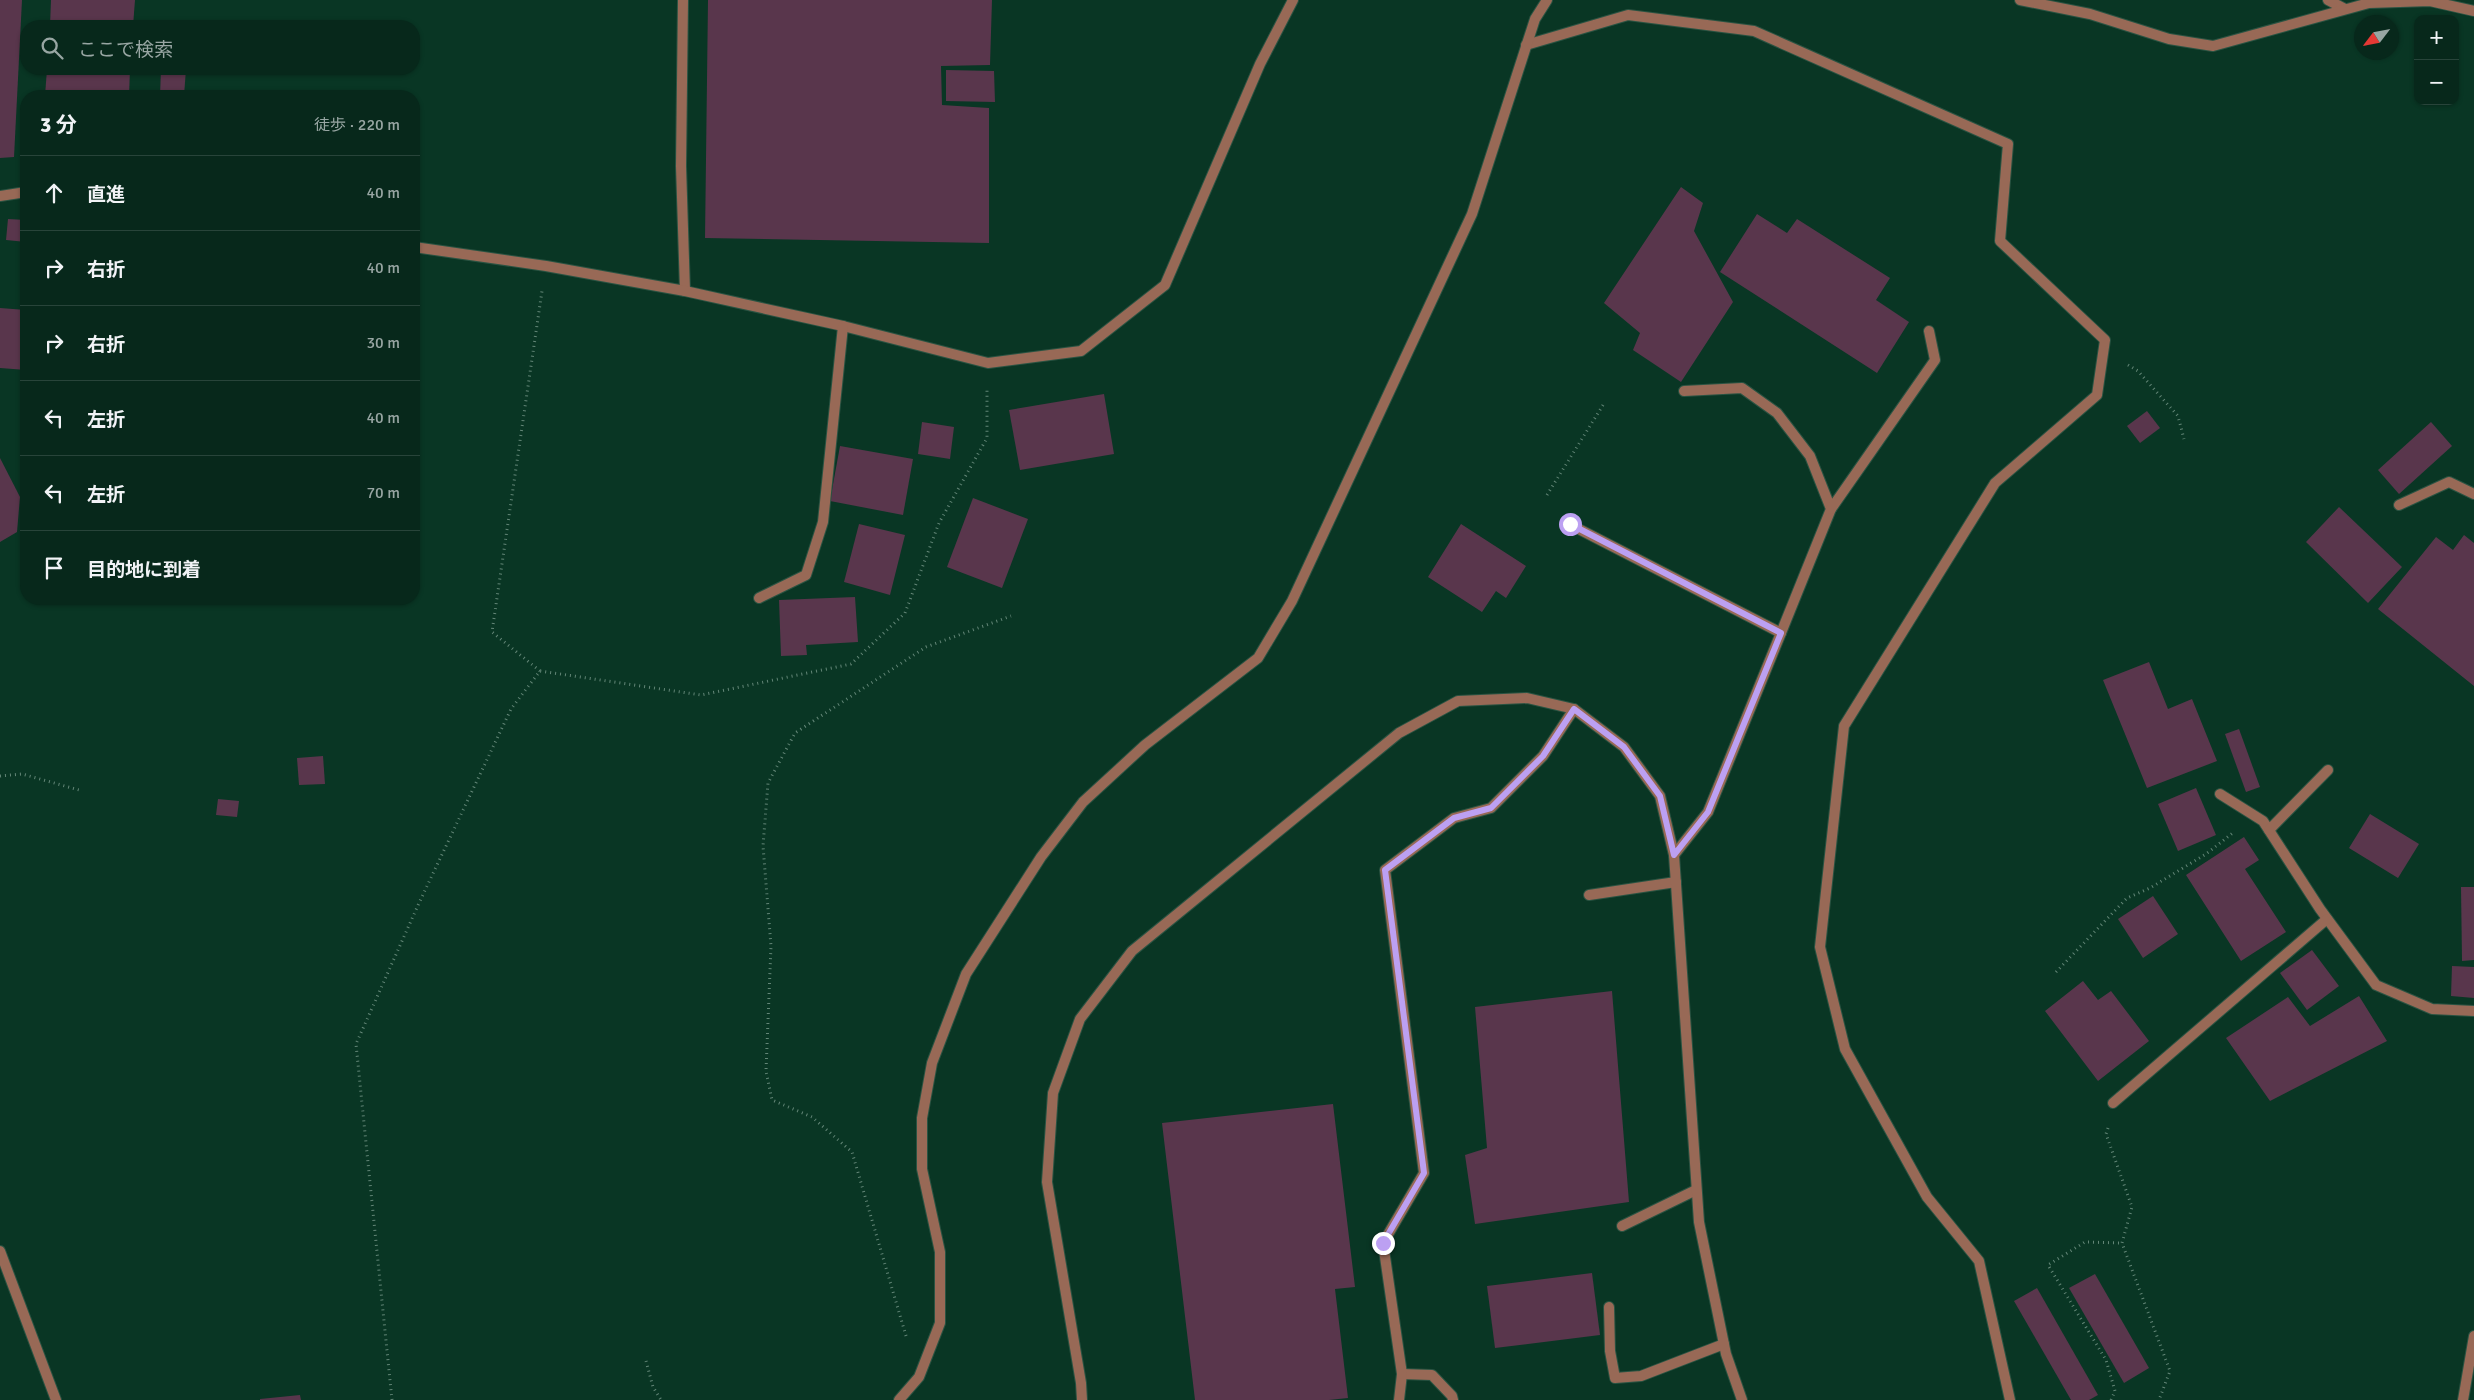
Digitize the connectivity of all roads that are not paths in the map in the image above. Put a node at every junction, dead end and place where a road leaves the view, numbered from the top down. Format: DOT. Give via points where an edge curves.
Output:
graph roads {
  1 [pos="683,0"];
  2 [pos="1547,0"];
  3 [pos="2020,0"];
  4 [pos="2328,0"];
  5 [pos="1290,3"];
  6 [pos="2345,9"];
  7 [pos="2474,11"];
  8 [pos="1526,45"];
  9 [pos="20,193"];
  10 [pos="0,196"];
  11 [pos="420,248"];
  12 [pos="685,291"];
  13 [pos="843,326"];
  14 [pos="1929,331"];
  15 [pos="1684,391"];
  16 [pos="2474,494"];
  17 [pos="2399,505"];
  18 [pos="1831,509"];
  19 [pos="1570,524"];
  20 [pos="759,598"];
  21 [pos="1781,633"];
  22 [pos="1574,709"];
  23 [pos="2328,770"];
  24 [pos="2220,794"];
  25 [pos="2269,830"];
  26 [pos="1674,855"];
  27 [pos="1676,882"];
  28 [pos="1589,895"];
  29 [pos="2327,919"];
  30 [pos="2474,1011"];
  31 [pos="2113,1104"];
  32 [pos="1696,1190"];
  33 [pos="1622,1226"];
  34 [pos="0,1252"];
  35 [pos="1609,1307"];
  36 [pos="2474,1336"];
  37 [pos="1724,1344"];
  38 [pos="1402,1374"];
  39 [pos="56,1400"];
  40 [pos="899,1400"];
  41 [pos="1082,1400"];
  42 [pos="1399,1400"];
  43 [pos="1453,1400"];
  44 [pos="1742,1400"];
  45 [pos="2010,1400"];
  46 [pos="2463,1400"];
  1 -- 12 [label="street" via="681,166"];
  2 -- 8 [label="street" via="1534,19"];
  3 -- 6 [label="street" via="2090,14 2170,39 2213,46"];
  4 -- 6 [label="street"];
  5 -- 13 [label="street" via="1260,64 1165,284 1081,351 988,363"];
  6 -- 7 [label="street" via="2369,3 2430,1"];
  8 -- 40 [label="street" via="1472,214 1292,601 1258,658 1145,745 1082,802 1041,857 966,974 932,1063 922,1118 922,1169 940,1252 940,1322 918,1377"];
  8 -- 45 [label="street" via="1628,14 1754,31 2008,144 2000,241 2105,340 2097,394 1995,483 1844,726 1820,947 1844,1049 1927,1197 1979,1261"];
  9 -- 10 [label="street"];
  11 -- 12 [label="street"];
  12 -- 13 [label="street"];
  13 -- 20 [label="street" via="823,522 806,575"];
  14 -- 18 [label="street" via="1935,360"];
  15 -- 18 [label="street" via="1742,388 1777,413 1810,456"];
  16 -- 17 [label="street" via="2449,482"];
  18 -- 21 [label="street"];
  19 -- 21 [label="street"];
  21 -- 26 [label="street" via="1708,812"];
  22 -- 26 [label="street" via="1624,747 1660,796"];
  22 -- 38 [label="street" via="1543,756 1491,808 1454,818 1385,870 1424,1173 1383,1243"];
  22 -- 41 [label="street" via="1526,698 1458,701 1399,733 1132,951 1080,1019 1053,1093 1047,1182"];
  23 -- 25 [label="street"];
  24 -- 25 [label="street" via="2263,821"];
  25 -- 29 [label="street"];
  26 -- 27 [label="street"];
  27 -- 28 [label="street"];
  27 -- 32 [label="street"];
  29 -- 30 [label="street" via="2376,985 2432,1009"];
  29 -- 31 [label="street"];
  32 -- 33 [label="street"];
  32 -- 37 [label="street" via="1699,1222"];
  34 -- 39 [label="street"];
  35 -- 37 [label="street" via="1610,1351 1615,1378 1641,1376"];
  36 -- 46 [label="street"];
  37 -- 44 [label="street"];
  38 -- 42 [label="street"];
  38 -- 43 [label="street" via="1432,1375"];
}
